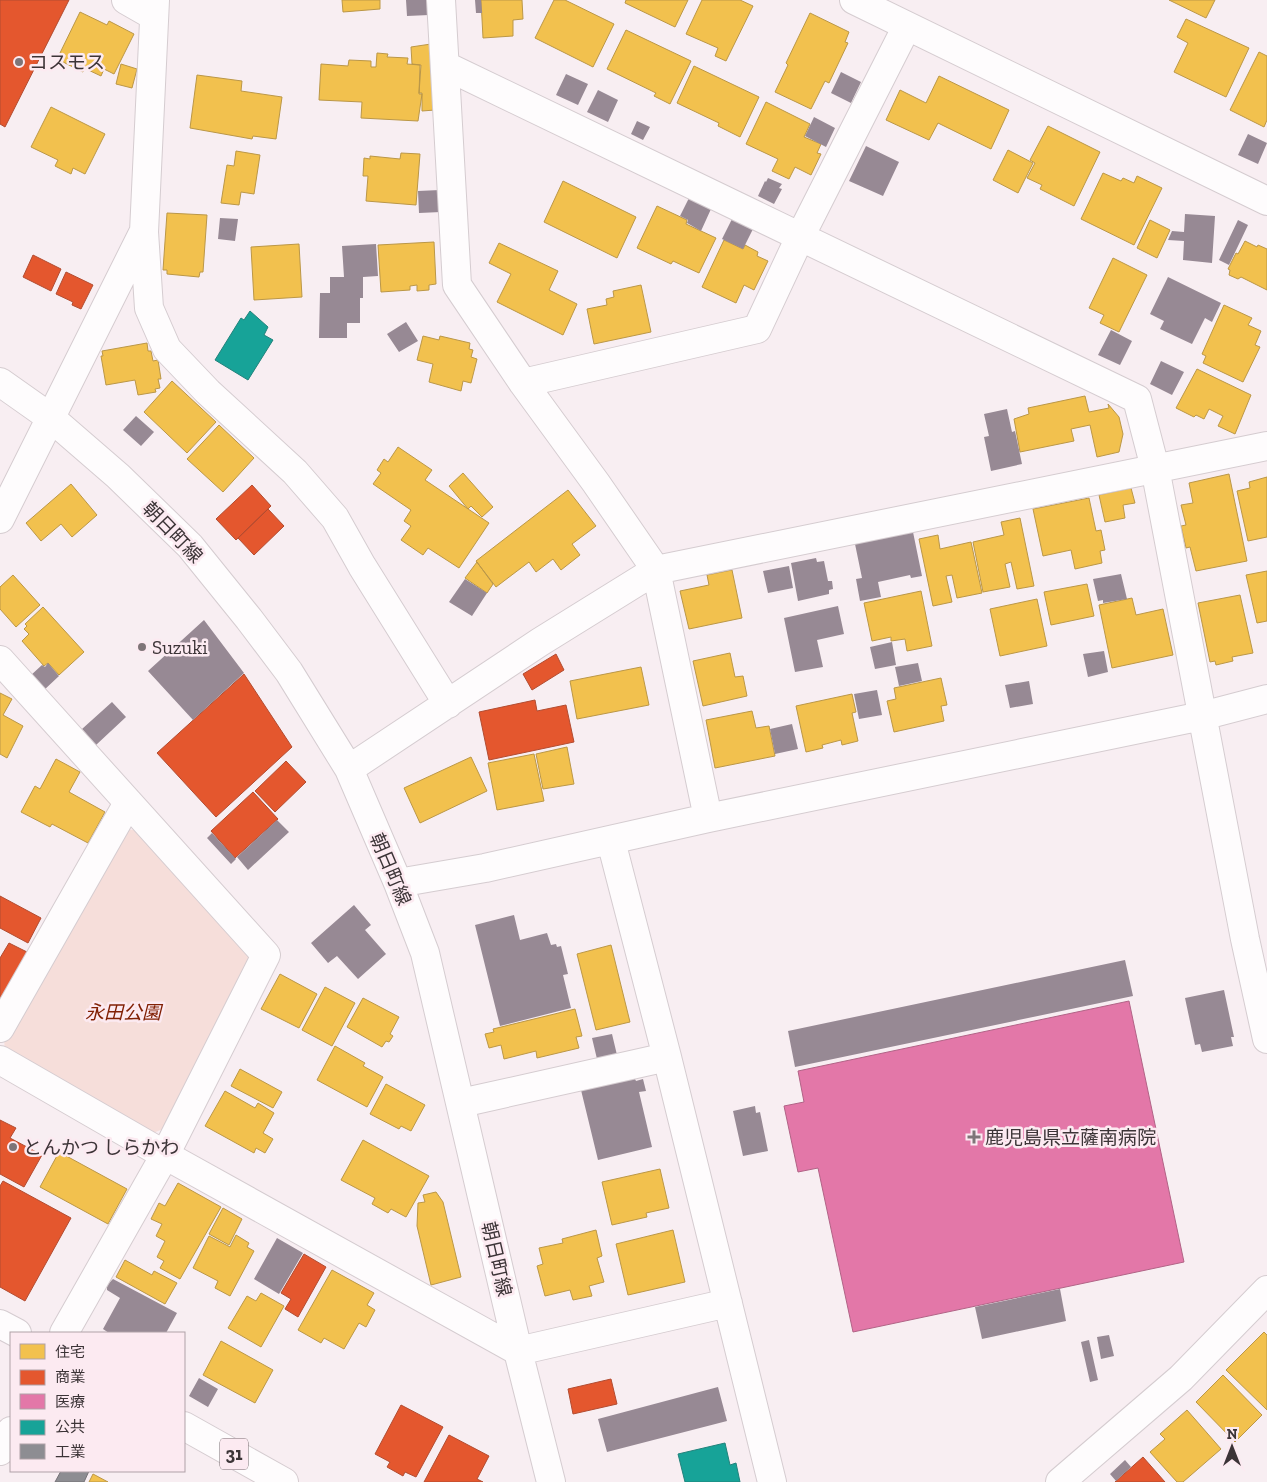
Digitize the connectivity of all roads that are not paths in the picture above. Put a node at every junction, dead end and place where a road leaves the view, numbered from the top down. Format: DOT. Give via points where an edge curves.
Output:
graph roads {
  1 [pos="126,0"];
  2 [pos="441,0"];
  3 [pos="854,0"];
  4 [pos="155,8"];
  5 [pos="907,26"];
  6 [pos="446,66"];
  7 [pos="1267,201"];
  8 [pos="144,232"];
  9 [pos="800,237"];
  10 [pos="0,382"];
  11 [pos="523,383"];
  12 [pos="51,418"];
  13 [pos="1267,446"];
  14 [pos="1155,468"];
  15 [pos="0,519"];
  16 [pos="656,570"];
  17 [pos="0,660"];
  18 [pos="1267,699"];
  19 [pos="448,704"];
  20 [pos="1202,716"];
  21 [pos="349,769"];
  22 [pos="128,803"];
  23 [pos="708,818"];
  24 [pos="611,841"];
  25 [pos="398,883"];
  26 [pos="1256,937"];
  27 [pos="0,1028"];
  28 [pos="1267,1039"];
  29 [pos="667,1057"];
  30 [pos="0,1060"];
  31 [pos="461,1103"];
  32 [pos="165,1155"];
  33 [pos="1267,1290"];
  34 [pos="728,1303"];
  35 [pos="0,1324"];
  36 [pos="15,1332"];
  37 [pos="65,1332"];
  38 [pos="518,1351"];
  39 [pos="185,1427"];
  40 [pos="10,1432"];
  41 [pos="0,1451"];
  42 [pos="284,1482"];
  43 [pos="551,1482"];
  44 [pos="772,1482"];
  45 [pos="1060,1482"];
  1 -- 4 [label="street"];
  2 -- 6 [label="street"];
  3 -- 5 [label="street"];
  4 -- 8 [label="street"];
  5 -- 7 [label="street"];
  5 -- 9 [label="street"];
  6 -- 9 [label="street"];
  6 -- 11 [label="street" via="457,285"];
  8 -- 12 [label="street"];
  8 -- 19 [label="street" via="150,308 167,349 208,392 295,472 335,518"];
  9 -- 11 [label="street" via="757,329"];
  9 -- 14 [label="street" via="1137,399"];
  10 -- 12 [label="street, 朝日町線"];
  11 -- 16 [label="street"];
  12 -- 15 [label="street"];
  12 -- 21 [label="street, 朝日町線" via="118,476 190,546 289,672"];
  13 -- 14 [label="street"];
  14 -- 16 [label="street"];
  14 -- 20 [label="street"];
  16 -- 19 [label="street"];
  16 -- 23 [label="street"];
  17 -- 22 [label="street"];
  18 -- 20 [label="street"];
  19 -- 21 [label="street"];
  20 -- 23 [label="street"];
  20 -- 26 [label="street"];
  21 -- 25 [label="street, 朝日町線"];
  22 -- 27 [label="street"];
  22 -- 32 [label="street" via="266,955"];
  23 -- 24 [label="street"];
  24 -- 25 [label="street"];
  24 -- 29 [label="street"];
  25 -- 31 [label="street, 朝日町線" via="425,953"];
  26 -- 28 [label="street"];
  29 -- 31 [label="street"];
  29 -- 34 [label="street"];
  30 -- 32 [label="street"];
  31 -- 38 [label="street, 朝日町線"];
  32 -- 37 [label="street"];
  32 -- 38 [label="street"];
  33 -- 45 [label="street" via="1181,1378"];
  34 -- 38 [label="street"];
  34 -- 44 [label="street"];
  35 -- 36 [label="street"];
  38 -- 43 [label="street, 朝日町線"];
  39 -- 42 [label="street, 31"];
  40 -- 41 [label="street"];
}
